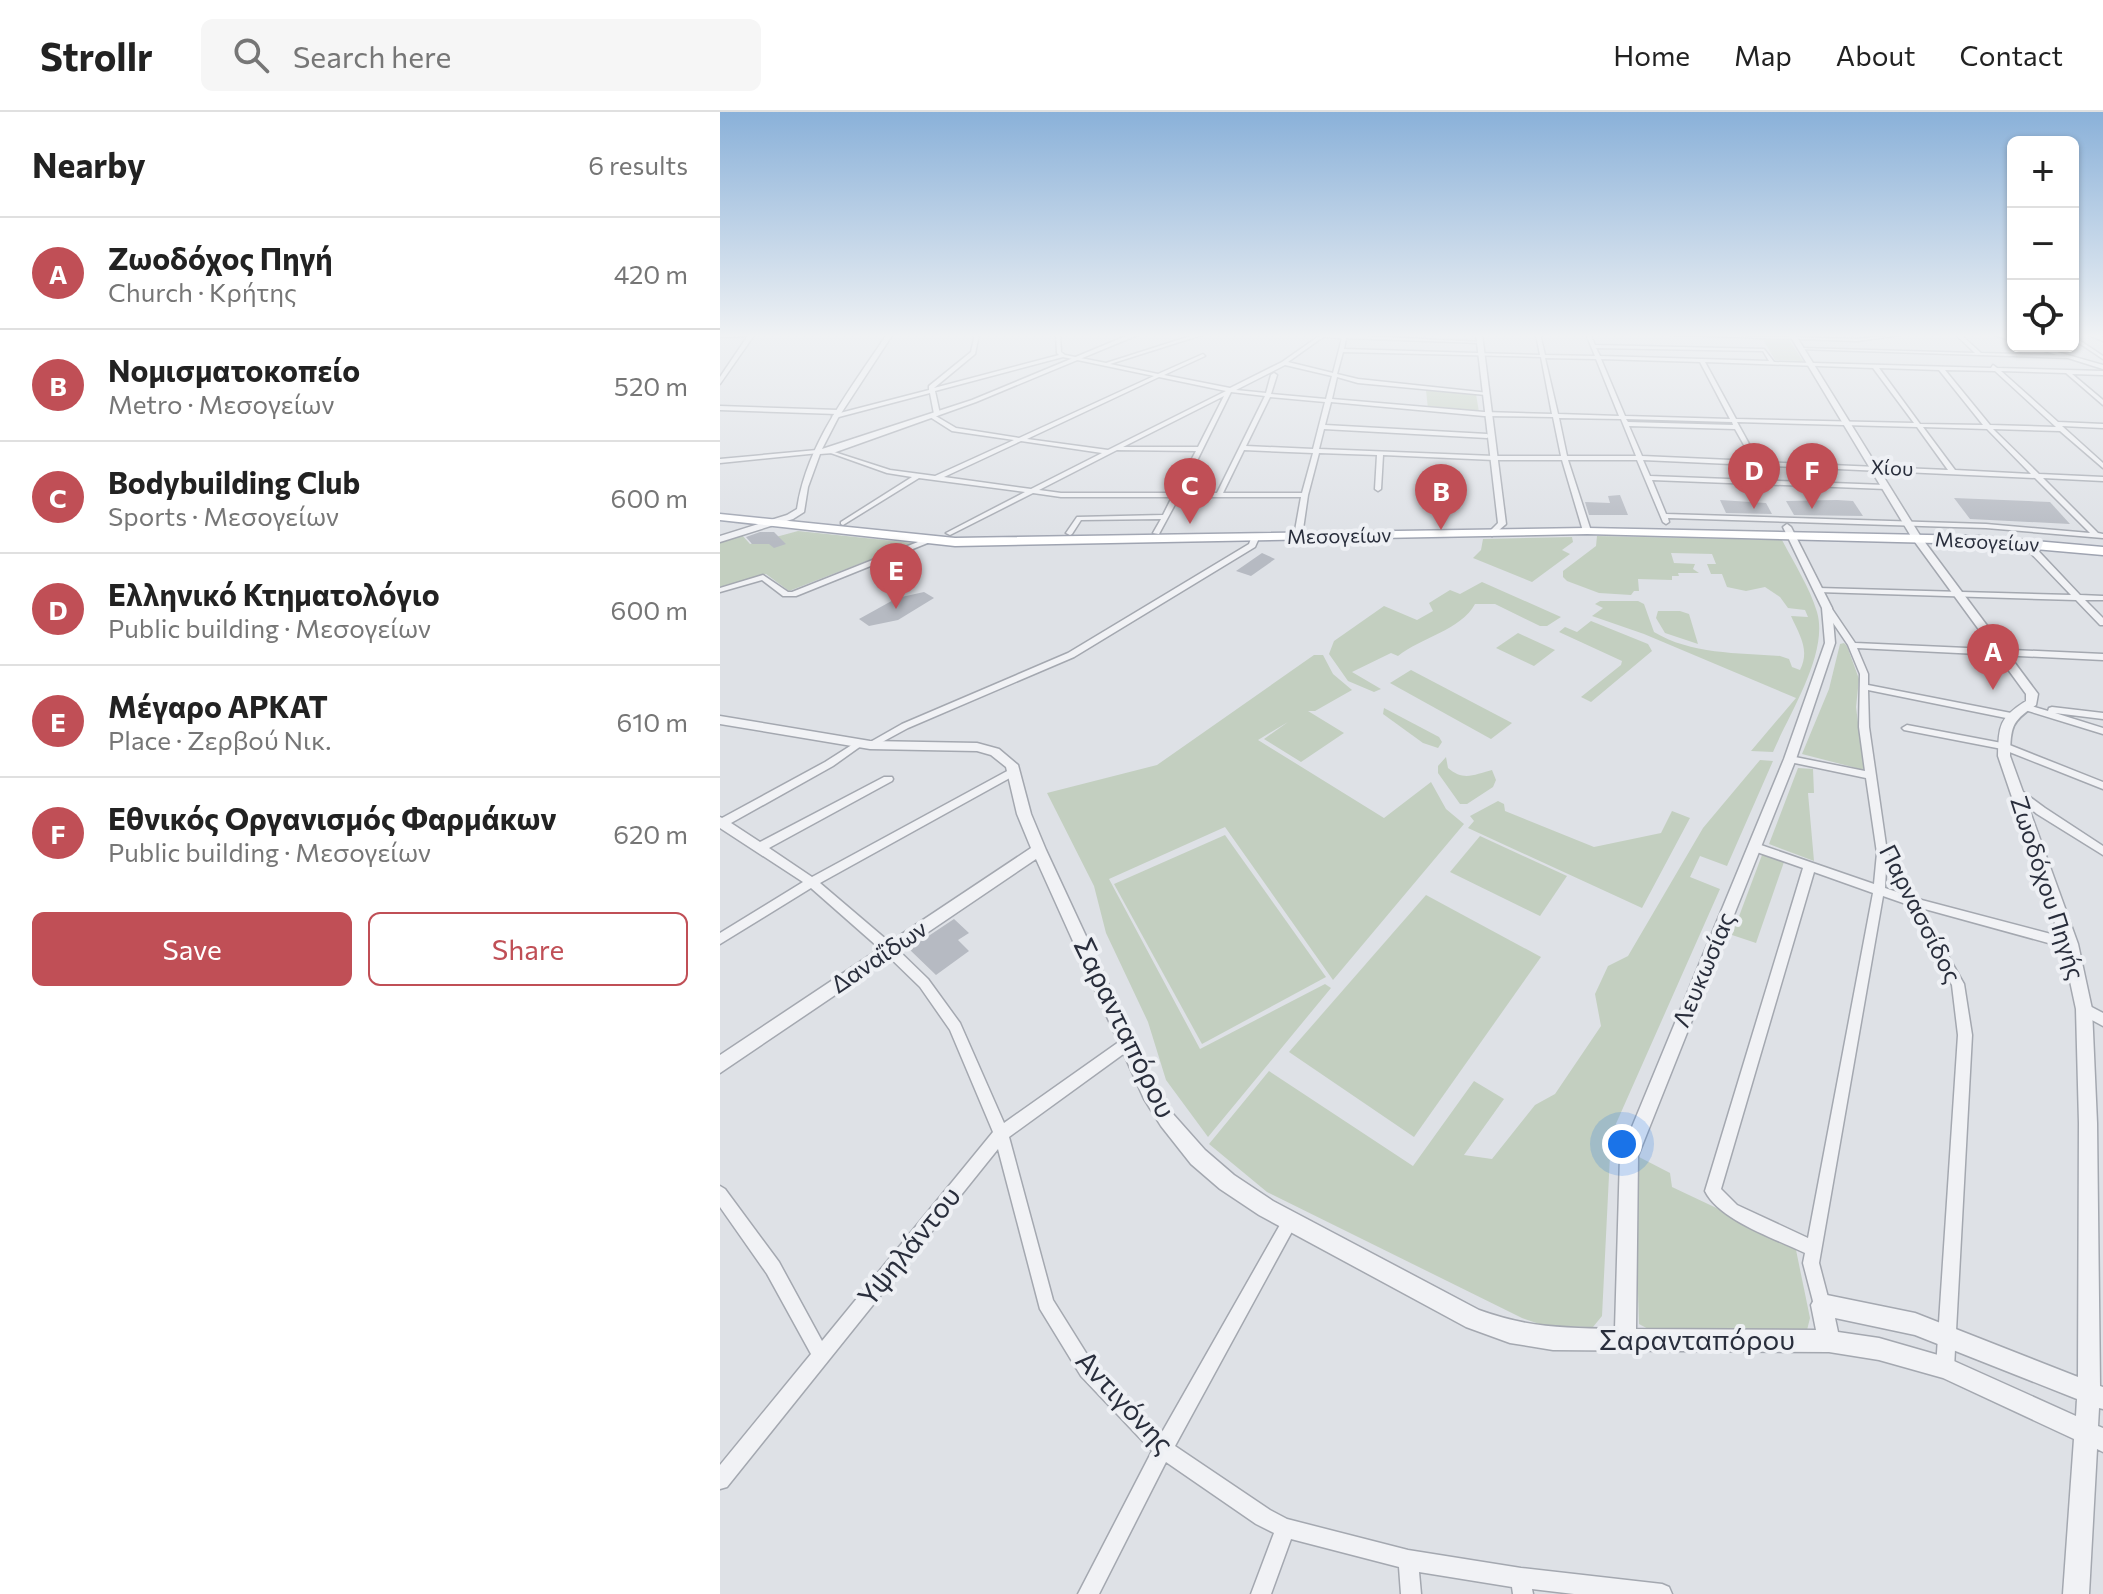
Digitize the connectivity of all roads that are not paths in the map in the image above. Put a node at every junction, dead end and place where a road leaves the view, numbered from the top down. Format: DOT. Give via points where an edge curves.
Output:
graph roads {
  1 [pos="845,403"];
  2 [pos="881,403"];
  3 [pos="933,403"];
  4 [pos="965,403"];
  5 [pos="1099,403"];
  6 [pos="1203,403"];
  7 [pos="1223,403"];
  8 [pos="1265,403"];
  9 [pos="1328,403"];
  10 [pos="1363,403"];
  11 [pos="1425,403"];
  12 [pos="1485,403"];
  13 [pos="1551,403"];
  14 [pos="1615,403"];
  15 [pos="1724,403"];
  16 [pos="1835,403"];
  17 [pos="1902,403"];
  18 [pos="1969,403"];
  19 [pos="2032,403"];
  20 [pos="720,408"];
  21 [pos="1425,409"];
  22 [pos="836,414"];
  23 [pos="1486,414"];
  24 [pos="934,415"];
  25 [pos="1554,415"];
  26 [pos="1620,416"];
  27 [pos="1732,418"];
  28 [pos="1846,422"];
  29 [pos="1624,424"];
  30 [pos="1917,424"];
  31 [pos="1987,426"];
  32 [pos="2103,426"];
  33 [pos="1323,427"];
  34 [pos="1737,427"];
  35 [pos="2058,427"];
  36 [pos="1487,436"];
  37 [pos="1020,440"];
  38 [pos="1243,448"];
  39 [pos="1200,449"];
  40 [pos="1111,450"];
  41 [pos="830,451"];
  42 [pos="1317,451"];
  43 [pos="817,452"];
  44 [pos="1380,454"];
  45 [pos="1564,456"];
  46 [pos="1491,458"];
  47 [pos="1639,458"];
  48 [pos="720,461"];
  49 [pos="1756,462"];
  50 [pos="2103,466"];
  51 [pos="1875,468"];
  52 [pos="1952,471"];
  53 [pos="918,476"];
  54 [pos="2037,476"];
  55 [pos="937,478"];
  56 [pos="2103,479"];
  57 [pos="1649,481"];
  58 [pos="1886,487"];
  59 [pos="1764,488"];
  60 [pos="1378,489"];
  61 [pos="1030,492"];
  62 [pos="1176,495"];
  63 [pos="1219,495"];
  64 [pos="1305,495"];
  65 [pos="720,509"];
  66 [pos="720,517"];
  67 [pos="1165,517"];
  68 [pos="781,519"];
  69 [pos="1666,520"];
  70 [pos="843,523"];
  71 [pos="1497,527"];
  72 [pos="1586,527"];
  73 [pos="1912,530"];
  74 [pos="1789,531"];
  75 [pos="950,533"];
  76 [pos="1070,533"];
  77 [pos="1157,533"];
  78 [pos="1299,533"];
  79 [pos="1255,538"];
  80 [pos="2101,538"];
  81 [pos="720,539"];
  82 [pos="931,540"];
  83 [pos="2025,542"];
  84 [pos="2103,551"];
  85 [pos="720,590"];
  86 [pos="1818,590"];
  87 [pos="1959,595"];
  88 [pos="2079,597"];
  89 [pos="2103,598"];
  90 [pos="1827,608"];
  91 [pos="2103,623"];
  92 [pos="1852,645"];
  93 [pos="2001,652"];
  94 [pos="2103,657"];
  95 [pos="1865,687"];
  96 [pos="2028,708"];
  97 [pos="2011,716"];
  98 [pos="2103,716"];
  99 [pos="720,720"];
  100 [pos="1907,728"];
  101 [pos="2103,731"];
  102 [pos="864,744"];
  103 [pos="2004,746"];
  104 [pos="1790,759"];
  105 [pos="1013,772"];
  106 [pos="1871,776"];
  107 [pos="888,779"];
  108 [pos="2103,786"];
  109 [pos="2015,790"];
  110 [pos="721,822"];
  111 [pos="761,847"];
  112 [pos="1755,847"];
  113 [pos="1039,850"];
  114 [pos="2103,851"];
  115 [pos="1882,852"];
  116 [pos="1810,865"];
  117 [pos="812,882"];
  118 [pos="1879,889"];
  119 [pos="1910,901"];
  120 [pos="720,939"];
  121 [pos="2070,944"];
  122 [pos="890,950"];
  123 [pos="2084,1009"];
  124 [pos="2103,1020"];
  125 [pos="1128,1043"];
  126 [pos="720,1065"];
  127 [pos="1001,1134"];
  128 [pos="721,1200"];
  129 [pos="1290,1221"];
  130 [pos="1814,1249"];
  131 [pos="1822,1305"];
  132 [pos="1946,1336"];
  133 [pos="1625,1340"];
  134 [pos="1829,1341"];
  135 [pos="821,1355"];
  136 [pos="1945,1368"];
  137 [pos="2096,1396"];
  138 [pos="2096,1438"];
  139 [pos="1163,1449"];
  140 [pos="720,1480"];
  141 [pos="1285,1528"];
  142 [pos="1408,1560"];
  143 [pos="1522,1586"];
  144 [pos="1088,1594"];
  145 [pos="1261,1594"];
  146 [pos="1411,1594"];
  147 [pos="1662,1594"];
  148 [pos="2076,1594"];
  1 -- 22 [label="street"];
  2 -- 22 [label="street"];
  3 -- 24 [label="street"];
  4 -- 24 [label="street"];
  5 -- 37 [label="street"];
  6 -- 40 [label="street"];
  7 -- 39 [label="street"];
  8 -- 38 [label="street"];
  9 -- 33 [label="street"];
  10 -- 21 [label="street"];
  11 -- 21 [label="street"];
  12 -- 23 [label="street"];
  13 -- 25 [label="street"];
  14 -- 26 [label="street"];
  15 -- 27 [label="street"];
  16 -- 28 [label="street"];
  17 -- 30 [label="street"];
  18 -- 31 [label="street"];
  19 -- 35 [label="street"];
  20 -- 22 [label="street"];
  21 -- 23 [label="street"];
  22 -- 43 [label="street"];
  23 -- 25 [label="street"];
  23 -- 36 [label="street"];
  23 -- 46 [label="street"];
  24 -- 37 [label="street" via="954,430"];
  24 -- 41 [label="street"];
  25 -- 26 [label="street"];
  25 -- 45 [label="street"];
  26 -- 27 [label="street"];
  26 -- 29 [label="street"];
  27 -- 28 [label="street"];
  27 -- 34 [label="street"];
  28 -- 30 [label="street"];
  28 -- 51 [label="street"];
  29 -- 34 [label="street"];
  29 -- 47 [label="street"];
  30 -- 31 [label="street"];
  30 -- 52 [label="street"];
  31 -- 35 [label="street"];
  31 -- 54 [label="street"];
  32 -- 35 [label="street"];
  33 -- 36 [label="street"];
  33 -- 42 [label="street"];
  34 -- 49 [label="street"];
  35 -- 50 [label="street"];
  36 -- 46 [label="street"];
  37 -- 40 [label="street"];
  37 -- 55 [label="street"];
  38 -- 42 [label="street, Χίου"];
  38 -- 63 [label="street"];
  39 -- 40 [label="street"];
  39 -- 62 [label="street"];
  40 -- 61 [label="street"];
  41 -- 43 [label="street"];
  41 -- 53 [label="street"];
  42 -- 44 [label="street, Χίου"];
  42 -- 64 [label="street"];
  43 -- 48 [label="street"];
  43 -- 68 [label="street" via="801,510"];
  44 -- 46 [label="street, Χίου"];
  44 -- 60 [label="street"];
  45 -- 46 [label="street, Χίου"];
  45 -- 47 [label="street, Χίου"];
  45 -- 72 [label="street"];
  46 -- 71 [label="street"];
  47 -- 49 [label="street, Χίου"];
  47 -- 57 [label="street"];
  49 -- 51 [label="street, Χίου"];
  51 -- 52 [label="street, Χίου"];
  51 -- 58 [label="street"];
  52 -- 54 [label="street, Χίου"];
  53 -- 55 [label="street"];
  53 -- 70 [label="street"];
  54 -- 56 [label="street, Χίου"];
  54 -- 80 [label="street"];
  55 -- 61 [label="street"];
  57 -- 58 [label="street"];
  57 -- 59 [label="street"];
  57 -- 69 [label="street"];
  58 -- 73 [label="street"];
  61 -- 62 [label="street"];
  61 -- 75 [label="street"];
  62 -- 63 [label="street"];
  62 -- 67 [label="street"];
  63 -- 64 [label="street"];
  64 -- 78 [label="street"];
  65 -- 68 [label="main road, Μεσογείων"];
  66 -- 68 [label="main road, Μεσογείων"];
  67 -- 76 [label="street" via="1079,518"];
  67 -- 77 [label="street"];
  68 -- 70 [label="main road, Μεσογείων"];
  68 -- 81 [label="street"];
  68 -- 82 [label="main road, Μεσογείων"];
  69 -- 72 [label="main road, Μεσογείων"];
  69 -- 73 [label="street, Μεσογείων"];
  69 -- 74 [label="main road, Μεσογείων"];
  70 -- 75 [label="main road, Μεσογείων"];
  71 -- 72 [label="main road, Μεσογείων"];
  71 -- 78 [label="main road, Μεσογείων"];
  72 -- 74 [label="main road, Μεσογείων"];
  73 -- 74 [label="main road, Μεσογείων"];
  73 -- 80 [label="main road, Μεσογείων"];
  73 -- 83 [label="main road, Μεσογείων"];
  73 -- 87 [label="street"];
  74 -- 86 [label="street, Παρνασσίδος"];
  75 -- 76 [label="main road, Μεσογείων"];
  76 -- 77 [label="main road, Μεσογείων"];
  77 -- 78 [label="main road, Μεσογείων"];
  78 -- 79 [label="main road, Μεσογείων"];
  79 -- 82 [label="main road, Μεσογείων"];
  79 -- 102 [label="street" via="1252,545 1071,655"];
  82 -- 85 [label="street" via="793,594 763,577"];
  83 -- 84 [label="main road, Μεσογείων"];
  83 -- 88 [label="street"];
  86 -- 87 [label="street"];
  86 -- 90 [label="street, Παρνασσίδος"];
  87 -- 88 [label="street"];
  87 -- 93 [label="street"];
  88 -- 89 [label="street"];
  88 -- 91 [label="street"];
  90 -- 92 [label="street, Παρνασσίδος"];
  90 -- 104 [label="street, Λευκωσίας" via="1830,643"];
  92 -- 93 [label="street"];
  92 -- 95 [label="street, Παρνασσίδος"];
  93 -- 94 [label="street"];
  93 -- 96 [label="street" via="2032,694"];
  95 -- 97 [label="street"];
  95 -- 106 [label="street, Παρνασσίδος"];
  96 -- 97 [label="street"];
  96 -- 98 [label="street"];
  96 -- 101 [label="street"];
  97 -- 103 [label="street, Ζωοδόχου Πηγής"];
  99 -- 102 [label="street"];
  100 -- 103 [label="street"];
  102 -- 105 [label="street" via="977,747 1002,755"];
  102 -- 110 [label="street"];
  103 -- 108 [label="street"];
  103 -- 109 [label="street, Ζωοδόχου Πηγής"];
  104 -- 106 [label="street"];
  104 -- 112 [label="street, Λευκωσίας"];
  105 -- 113 [label="street, Σαρανταπόρου"];
  105 -- 117 [label="street"];
  106 -- 115 [label="street, Παρνασσίδος"];
  107 -- 111 [label="street"];
  109 -- 114 [label="street"];
  109 -- 121 [label="street, Ζωοδόχου Πηγής"];
  110 -- 111 [label="street, Αντιγόνης"];
  111 -- 117 [label="street, Αντιγόνης"];
  112 -- 116 [label="street"];
  112 -- 133 [label="street, Λευκωσίας" via="1629,1156"];
  113 -- 122 [label="street, Δαναΐδων"];
  113 -- 125 [label="street, Σαρανταπόρου"];
  115 -- 118 [label="street"];
  115 -- 119 [label="street, Παρνασσίδος"];
  116 -- 118 [label="street"];
  116 -- 130 [label="street" via="1713,1191 1732,1210"];
  117 -- 120 [label="street"];
  117 -- 122 [label="street, Αντιγόνης"];
  118 -- 119 [label="street"];
  118 -- 130 [label="street"];
  119 -- 121 [label="street"];
  119 -- 132 [label="street, Παρνασσίδος" via="1958,984 1964,1020"];
  121 -- 123 [label="street, Ζωοδόχου Πηγής"];
  122 -- 126 [label="street, Δαναΐδων"];
  122 -- 127 [label="street, Αντιγόνης" via="924,983 955,1027"];
  123 -- 124 [label="street"];
  123 -- 137 [label="street, Ζωοδόχου Πηγής"];
  125 -- 127 [label="street, Υψηλάντου"];
  125 -- 129 [label="street, Σαρανταπόρου" via="1150,1093 1198,1157 1242,1193"];
  127 -- 135 [label="street, Υψηλάντου"];
  127 -- 139 [label="street, Αντιγόνης" via="1046,1303 1087,1370"];
  128 -- 135 [label="street" via="773,1268"];
  129 -- 133 [label="street, Σαρανταπόρου" via="1474,1319 1510,1332"];
  129 -- 139 [label="street"];
  130 -- 131 [label="street" via="1811,1263"];
  131 -- 132 [label="street, Σαρανταπόρου" via="1877,1314"];
  131 -- 134 [label="street, Σαρανταπόρου"];
  132 -- 136 [label="street, Παρνασσίδος"];
  132 -- 137 [label="street, Σαρανταπόρου"];
  133 -- 134 [label="street, Σαρανταπόρου"];
  134 -- 136 [label="street, Σαρανταπόρου"];
  135 -- 140 [label="street, Υψηλάντου"];
  136 -- 138 [label="street, Σαρανταπόρου"];
  137 -- 138 [label="street, Ζωοδόχου Πηγής"];
  138 -- 148 [label="street, Ζωοδόχου Πηγής"];
  139 -- 141 [label="street, Αντιγόνης"];
  139 -- 144 [label="street"];
  141 -- 142 [label="street, Αντιγόνης"];
  141 -- 145 [label="street"];
  142 -- 143 [label="street, Αντιγόνης"];
  142 -- 146 [label="street"];
  143 -- 147 [label="street, Αντιγόνης"];
}
